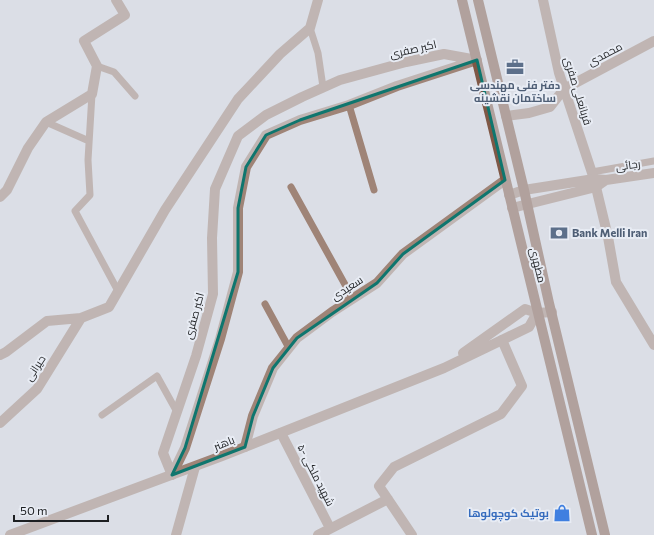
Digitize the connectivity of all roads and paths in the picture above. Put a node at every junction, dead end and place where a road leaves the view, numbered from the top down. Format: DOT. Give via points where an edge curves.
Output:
graph roads {
  1 [pos="116,0"];
  2 [pos="318,0"];
  3 [pos="462,0"];
  4 [pos="478,0"];
  5 [pos="543,0"];
  6 [pos="310,28"];
  7 [pos="654,41"];
  8 [pos="491,57"];
  9 [pos="477,60"];
  10 [pos="96,66"];
  11 [pos="323,87"];
  12 [pos="564,88"];
  13 [pos="92,94"];
  14 [pos="135,96"];
  15 [pos="349,105"];
  16 [pos="506,116"];
  17 [pos="46,122"];
  18 [pos="89,141"];
  19 [pos="654,161"];
  20 [pos="654,173"];
  21 [pos="594,179"];
  22 [pos="505,180"];
  23 [pos="291,187"];
  24 [pos="374,190"];
  25 [pos="524,190"];
  26 [pos="509,195"];
  27 [pos="0,197"];
  28 [pos="528,204"];
  29 [pos="512,208"];
  30 [pos="118,291"];
  31 [pos="353,299"];
  32 [pos="265,304"];
  33 [pos="552,312"];
  34 [pos="538,313"];
  35 [pos="81,318"];
  36 [pos="502,340"];
  37 [pos="654,345"];
  38 [pos="289,348"];
  39 [pos="0,355"];
  40 [pos="444,368"];
  41 [pos="177,412"];
  42 [pos="102,415"];
  43 [pos="0,423"];
  44 [pos="281,433"];
  45 [pos="245,447"];
  46 [pos="195,466"];
  47 [pos="172,475"];
  48 [pos="388,499"];
  49 [pos="330,528"];
  50 [pos="11,535"];
  51 [pos="176,535"];
  52 [pos="318,535"];
  53 [pos="412,535"];
  54 [pos="592,535"];
  55 [pos="605,535"];
  1 -- 10 [label="street" via="125,16 84,41"];
  2 -- 6 [label="street"];
  3 -- 9 [label="main road, مطهری"];
  4 -- 8 [label="main road, مطهری"];
  5 -- 12 [label="street, قربانعلی صفری"];
  6 -- 11 [label="lane" via="318,53"];
  6 -- 30 [label="street" via="280,54 238,99 165,210"];
  7 -- 12 [label="street, محمدی"];
  8 -- 9 [label="main road"];
  8 -- 16 [label="main road, مطهری"];
  9 -- 11 [label="street, اکبر صفری" via="444,54 406,62"];
  9 -- 15 [label="street" via="396,86"];
  9 -- 22 [label="main road, مطهری"];
  10 -- 13 [label="street"];
  10 -- 14 [label="lane" via="114,72"];
  11 -- 41 [label="street, اکبر صفری" via="266,115 238,136 216,189 212,238 213,294"];
  12 -- 16 [label="street, محمدی" via="550,107"];
  12 -- 21 [label="street, قربانعلی صفری"];
  13 -- 17 [label="street"];
  13 -- 18 [label="lane"];
  15 -- 24 [label="lane"];
  15 -- 47 [label="street" via="300,120 266,135 246,168 238,208 238,272 220,339 185,448"];
  16 -- 25 [label="main road, مطهری"];
  17 -- 18 [label="lane"];
  17 -- 27 [label="street" via="28,148 7,190"];
  18 -- 30 [label="lane" via="90,195 75,211"];
  19 -- 21 [label="lane"];
  20 -- 21 [label="street, رجائی" via="606,180"];
  21 -- 25 [label="street"];
  21 -- 28 [label="street"];
  21 -- 37 [label="street, قربانعلی صفری" via="616,282"];
  22 -- 26 [label="main road, مطهری"];
  22 -- 31 [label="street, سعیدی" via="402,254 377,283"];
  23 -- 31 [label="lane"];
  25 -- 26 [label="street"];
  25 -- 28 [label="main road, مطهری"];
  26 -- 29 [label="main road, مطهری"];
  28 -- 29 [label="street"];
  28 -- 33 [label="main road, مطهری"];
  29 -- 34 [label="main road, مطهری"];
  30 -- 35 [label="street" via="109,307"];
  31 -- 38 [label="street, سعیدی" via="297,338"];
  32 -- 38 [label="lane"];
  33 -- 34 [label="street"];
  33 -- 55 [label="main road, مطهری"];
  34 -- 36 [label="street" via="529,327"];
  34 -- 40 [label="street" via="524,309"];
  34 -- 54 [label="main road, مطهری"];
  35 -- 39 [label="street" via="47,321"];
  35 -- 43 [label="street, حیرانی" via="37,389"];
  36 -- 40 [label="street"];
  36 -- 48 [label="street" via="522,386 518,392 501,414 394,467 379,486"];
  38 -- 45 [label="street, سعیدی" via="273,368 253,416"];
  40 -- 44 [label="street, باهنر"];
  41 -- 42 [label="lane" via="156,376"];
  41 -- 47 [label="street, اکبر صفری" via="163,452"];
  44 -- 45 [label="street, باهنر"];
  44 -- 49 [label="street, ۵- شهید ملکی"];
  45 -- 46 [label="street, باهنر"];
  46 -- 47 [label="street, باهنر"];
  46 -- 51 [label="street"];
  47 -- 50 [label="street, باهنر"];
  48 -- 49 [label="street"];
  48 -- 53 [label="street"];
  49 -- 52 [label="street"];
}
